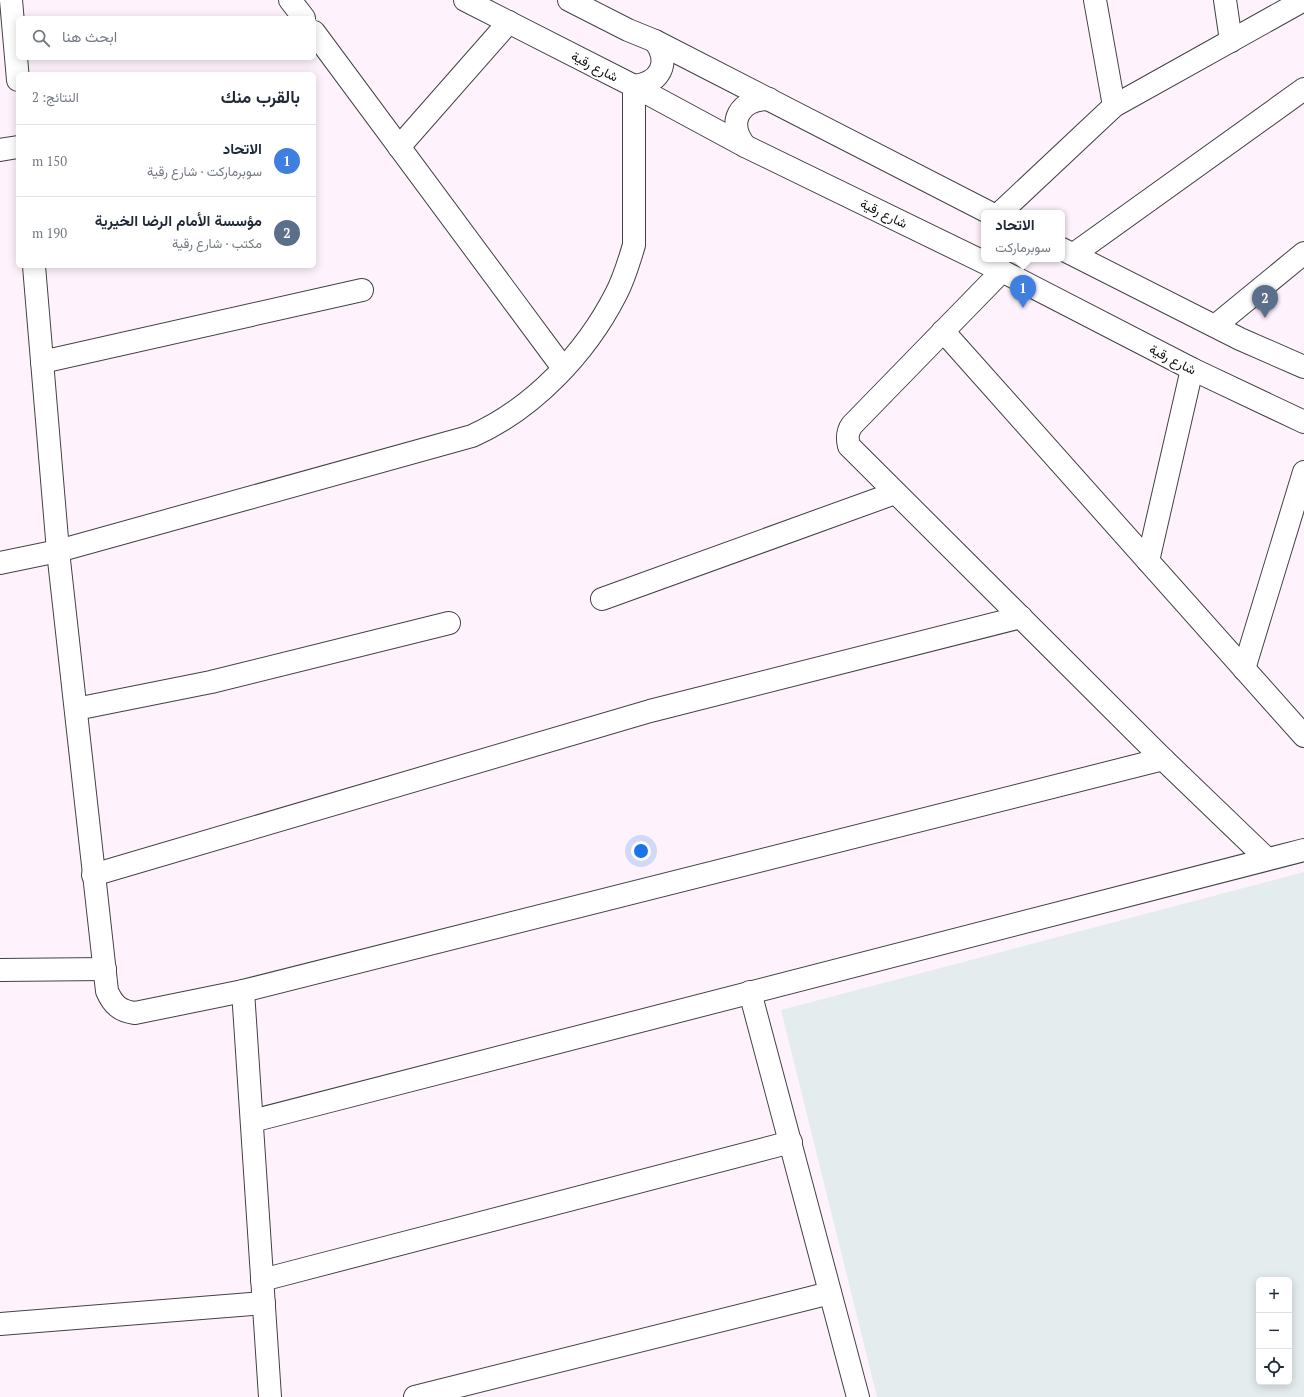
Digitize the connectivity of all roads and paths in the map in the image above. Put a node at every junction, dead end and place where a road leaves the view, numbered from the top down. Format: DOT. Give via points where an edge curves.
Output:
graph roads {
  1 [pos="11,0"];
  2 [pos="290,0"];
  3 [pos="465,0"];
  4 [pos="569,0"];
  5 [pos="1095,0"];
  6 [pos="1225,0"];
  7 [pos="1304,0"];
  8 [pos="302,16"];
  9 [pos="509,22"];
  10 [pos="316,35"];
  11 [pos="1231,40"];
  12 [pos="655,41"];
  13 [pos="16,57"];
  14 [pos="16,60"];
  15 [pos="17,72"];
  16 [pos="634,86"];
  17 [pos="1304,88"];
  18 [pos="769,99"];
  19 [pos="1114,106"];
  20 [pos="16,146"];
  21 [pos="745,146"];
  22 [pos="399,147"];
  23 [pos="0,150"];
  24 [pos="984,210"];
  25 [pos="1003,210"];
  26 [pos="1068,251"];
  27 [pos="1304,254"];
  28 [pos="981,261"];
  29 [pos="983,262"];
  30 [pos="34,268"];
  31 [pos="1002,271"];
  32 [pos="362,290"];
  33 [pos="1215,326"];
  34 [pos="943,331"];
  35 [pos="42,362"];
  36 [pos="1304,367"];
  37 [pos="563,368"];
  38 [pos="1192,370"];
  39 [pos="1304,422"];
  40 [pos="1304,472"];
  41 [pos="895,493"];
  42 [pos="58,551"];
  43 [pos="1148,561"];
  44 [pos="0,563"];
  45 [pos="602,599"];
  46 [pos="1021,617"];
  47 [pos="449,623"];
  48 [pos="1244,669"];
  49 [pos="76,709"];
  50 [pos="1304,736"];
  51 [pos="1163,759"];
  52 [pos="1304,850"];
  53 [pos="1268,859"];
  54 [pos="93,875"];
  55 [pos="105,969"];
  56 [pos="0,970"];
  57 [pos="243,991"];
  58 [pos="750,992"];
  59 [pos="252,1121"];
  60 [pos="791,1142"];
  61 [pos="262,1280"];
  62 [pos="830,1294"];
  63 [pos="264,1303"];
  64 [pos="0,1324"];
  65 [pos="270,1397"];
  66 [pos="415,1397"];
  67 [pos="858,1397"];
  1 -- 13 [label="street"];
  2 -- 8 [label="street"];
  3 -- 9 [label="street, شارع رقية"];
  4 -- 12 [label="street"];
  5 -- 19 [label="street"];
  6 -- 11 [label="street"];
  7 -- 11 [label="street"];
  9 -- 16 [label="street, شارع رقية"];
  9 -- 22 [label="street"];
  10 -- 22 [label="street"];
  11 -- 19 [label="street"];
  12 -- 16 [label="street" via="662,55 660,71 649,83"];
  12 -- 18 [label="street"];
  14 -- 15 [label="street"];
  16 -- 21 [label="street, شارع رقية"];
  16 -- 37 [label="street" via="634,245 617,292 605,314"];
  17 -- 26 [label="street"];
  18 -- 21 [label="street" via="752,101 739,113 736,130"];
  18 -- 24 [label="street"];
  19 -- 25 [label="street"];
  20 -- 23 [label="street"];
  21 -- 28 [label="street, شارع رقية"];
  22 -- 37 [label="street"];
  26 -- 33 [label="street"];
  27 -- 33 [label="street"];
  29 -- 31 [label="street, شارع رقية"];
  30 -- 35 [label="street"];
  31 -- 34 [label="street"];
  31 -- 38 [label="street, شارع رقية"];
  32 -- 35 [label="street"];
  33 -- 36 [label="street"];
  34 -- 41 [label="street" via="848,431 849,446"];
  34 -- 43 [label="street"];
  35 -- 42 [label="street"];
  37 -- 42 [label="street" via="512,414 472,436"];
  38 -- 39 [label="street, شارع رقية"];
  38 -- 43 [label="street"];
  40 -- 48 [label="street"];
  41 -- 45 [label="street"];
  41 -- 46 [label="street"];
  42 -- 44 [label="street"];
  42 -- 49 [label="street"];
  43 -- 48 [label="street"];
  46 -- 51 [label="street"];
  46 -- 54 [label="street" via="650,711"];
  47 -- 49 [label="street" via="211,682"];
  48 -- 50 [label="street"];
  49 -- 54 [label="street"];
  51 -- 53 [label="street"];
  51 -- 57 [label="street"];
  52 -- 53 [label="street"];
  53 -- 58 [label="street"];
  54 -- 55 [label="street"];
  55 -- 56 [label="street"];
  55 -- 57 [label="street" via="111,1002 127,1012 144,1012"];
  57 -- 59 [label="street"];
  58 -- 59 [label="street"];
  58 -- 60 [label="street"];
  59 -- 61 [label="street"];
  60 -- 61 [label="street"];
  60 -- 62 [label="street"];
  61 -- 63 [label="street"];
  62 -- 66 [label="street"];
  62 -- 67 [label="street"];
  63 -- 64 [label="street"];
  63 -- 65 [label="street"];
}
